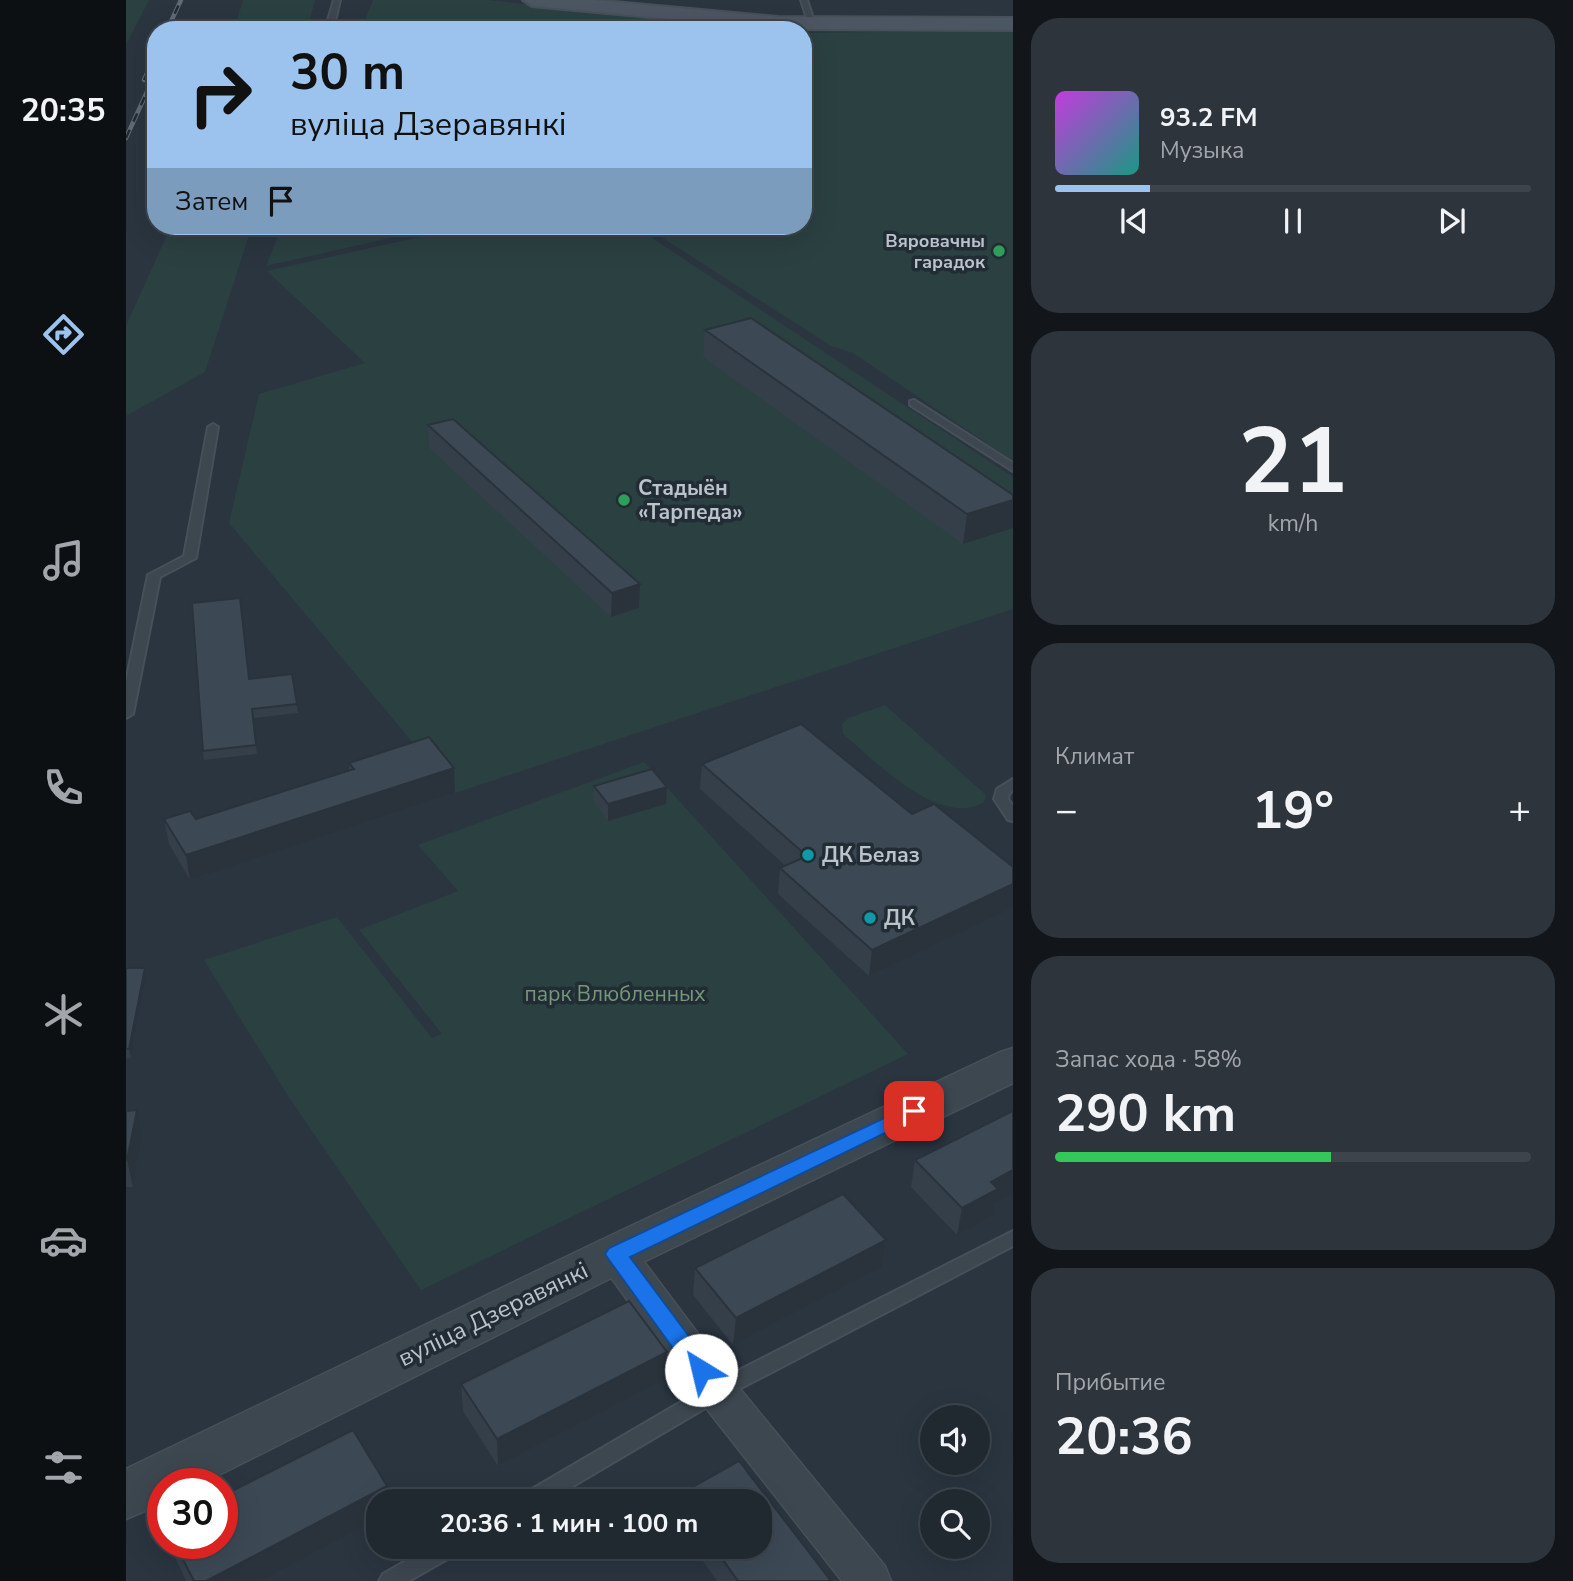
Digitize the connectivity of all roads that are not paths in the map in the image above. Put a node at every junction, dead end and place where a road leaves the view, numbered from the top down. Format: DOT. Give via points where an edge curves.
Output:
graph roads {
  1 [pos="337,0"];
  2 [pos="532,0"];
  3 [pos="804,0"];
  4 [pos="331,21"];
  5 [pos="768,21"];
  6 [pos="812,21"];
  7 [pos="1013,24"];
  8 [pos="813,25"];
  9 [pos="914,403"];
  10 [pos="213,427"];
  11 [pos="1013,468"];
  12 [pos="126,714"];
  13 [pos="1013,783"];
  14 [pos="1013,817"];
  15 [pos="1013,1064"];
  16 [pos="1013,1238"];
  17 [pos="616,1254"];
  18 [pos="717,1391"];
  19 [pos="549,1489"];
  20 [pos="126,1495"];
  21 [pos="428,1559"];
  22 [pos="390,1581"];
  23 [pos="869,1581"];
  1 -- 4 [label="lane"];
  2 -- 5 [label="main road"];
  3 -- 6 [label="lane"];
  7 -- 8 [label="main road"];
  9 -- 11 [label="lane"];
  10 -- 12 [label="lane" via="190,558 154,575"];
  13 -- 14 [label="lane" via="1001,799"];
  15 -- 17 [label="street, вуліца Дзеравянкі"];
  16 -- 18 [label="lane"];
  17 -- 18 [label="street"];
  17 -- 20 [label="street, вуліца Дзеравянкі"];
  18 -- 19 [label="lane"];
  18 -- 23 [label="street"];
  21 -- 22 [label="lane"];
}
